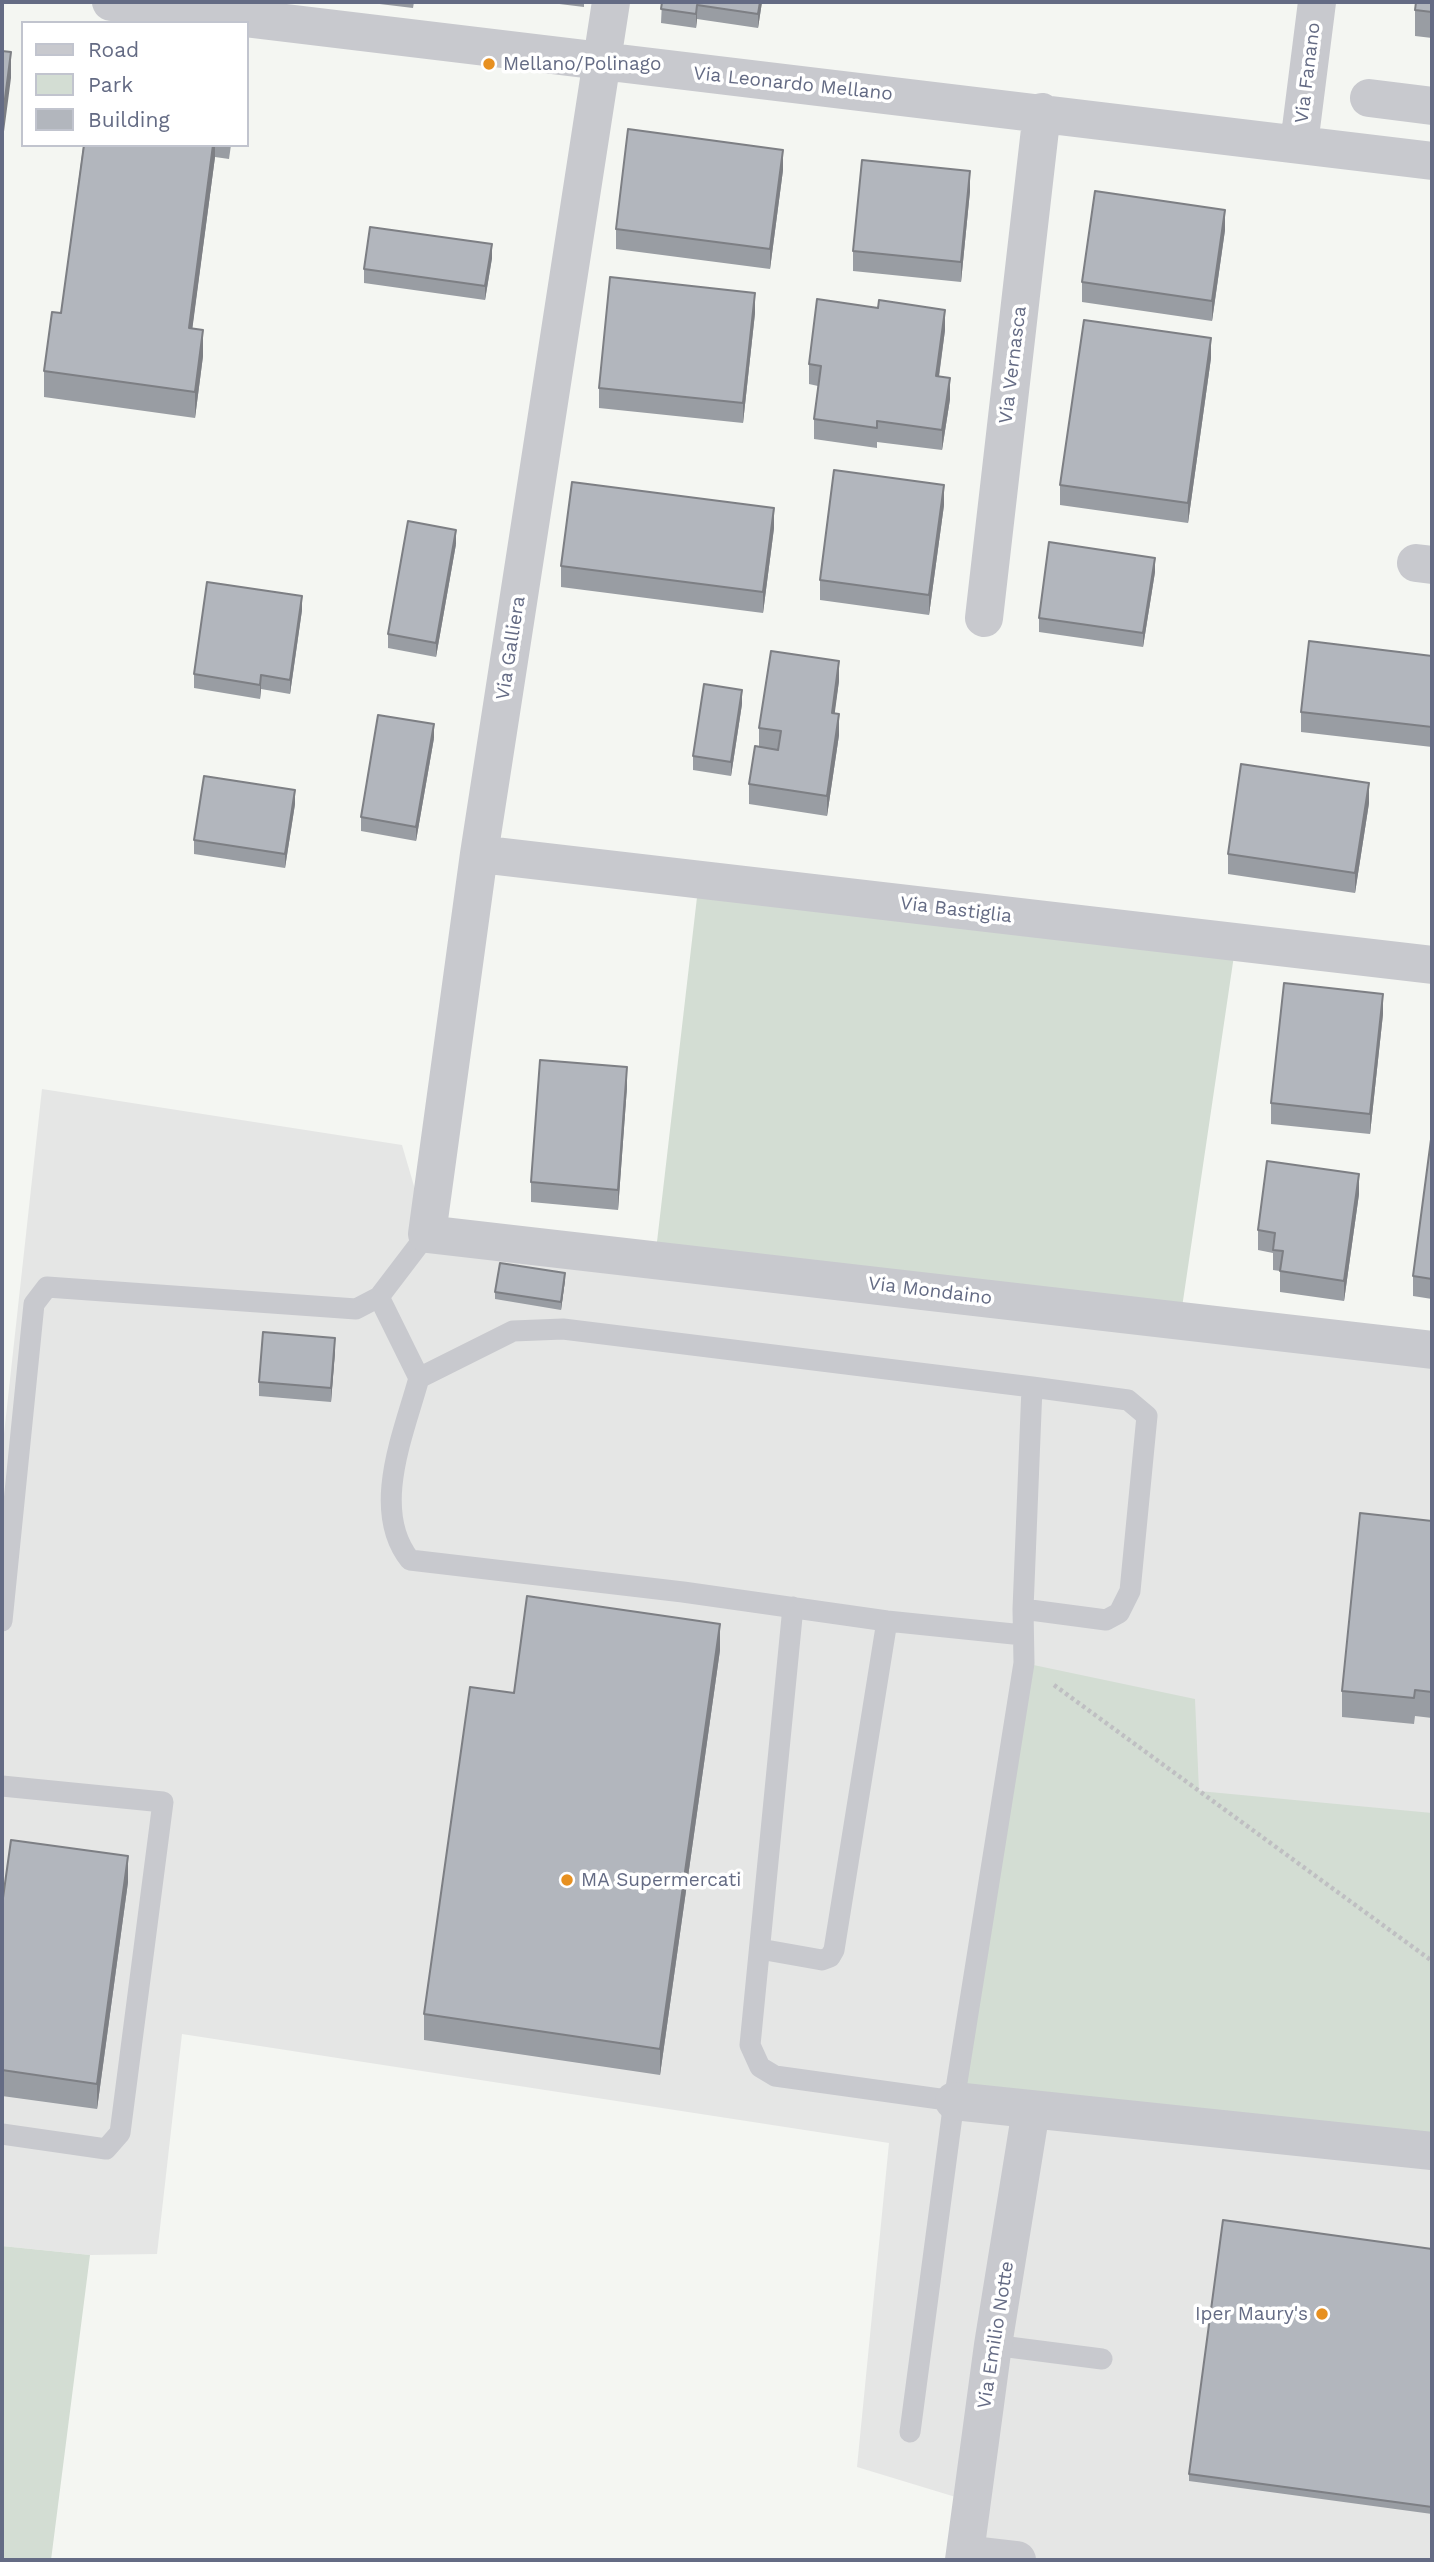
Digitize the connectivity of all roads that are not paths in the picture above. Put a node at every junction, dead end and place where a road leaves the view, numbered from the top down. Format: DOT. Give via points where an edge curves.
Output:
graph roads {
  1 [pos="111,2"];
  2 [pos="611,2"];
  3 [pos="1317,2"];
  4 [pos="602,63"];
  5 [pos="1369,98"];
  6 [pos="1432,106"];
  7 [pos="1042,112"];
  8 [pos="1299,144"];
  9 [pos="1432,161"];
  10 [pos="984,618"];
  11 [pos="479,853"];
  12 [pos="1432,965"];
  13 [pos="428,1234"];
  14 [pos="379,1297"];
  15 [pos="1432,1350"];
  16 [pos="419,1378"];
  17 [pos="1032,1387"];
  18 [pos="793,1607"];
  19 [pos="1023,1609"];
  20 [pos="2,1621"];
  21 [pos="887,1621"];
  22 [pos="1023,1634"];
  23 [pos="2,1786"];
  24 [pos="760,1949"];
  25 [pos="954,2101"];
  26 [pos="1031,2110"];
  27 [pos="2,2134"];
  28 [pos="1432,2151"];
  29 [pos="993,2345"];
  30 [pos="1102,2359"];
  31 [pos="910,2432"];
  32 [pos="965,2557"];
  33 [pos="1017,2560"];
  1 -- 4 [label="street, Via Leonardo Mellano"];
  2 -- 4 [label="street, Via Galliera"];
  3 -- 8 [label="street, Via Fanano"];
  4 -- 7 [label="street, Via Leonardo Mellano"];
  4 -- 11 [label="street, Via Galliera"];
  5 -- 6 [label="street"];
  7 -- 8 [label="street, Via Leonardo Mellano"];
  7 -- 10 [label="street, Via Vernasca"];
  8 -- 9 [label="street, Via Leonardo Mellano"];
  11 -- 12 [label="street, Via Bastiglia"];
  11 -- 13 [label="street, Via Galliera"];
  13 -- 14 [label="lane"];
  13 -- 15 [label="street, Via Mondaino"];
  14 -- 16 [label="lane"];
  14 -- 20 [label="lane" via="356,1309 47,1287 34,1304"];
  16 -- 17 [label="lane" via="513,1331 563,1329"];
  16 -- 18 [label="lane" via="395,1468 392,1520 398,1544 410,1560"];
  17 -- 19 [label="lane"];
  17 -- 19 [label="lane" via="1128,1399 1147,1416 1130,1591 1119,1613 1106,1620"];
  18 -- 21 [label="lane"];
  18 -- 24 [label="lane"];
  19 -- 22 [label="lane"];
  21 -- 22 [label="lane"];
  21 -- 24 [label="lane" via="834,1950 822,1960"];
  22 -- 25 [label="lane" via="1024,1663"];
  23 -- 27 [label="lane" via="163,1802 120,2133 106,2148"];
  24 -- 25 [label="lane" via="750,2045 760,2067 775,2076"];
  25 -- 26 [label="street"];
  25 -- 31 [label="lane"];
  26 -- 28 [label="street"];
  26 -- 29 [label="street, Via Emilio Notte"];
  29 -- 30 [label="lane"];
  29 -- 32 [label="street, Via Emilio Notte"];
  32 -- 33 [label="street"];
}
